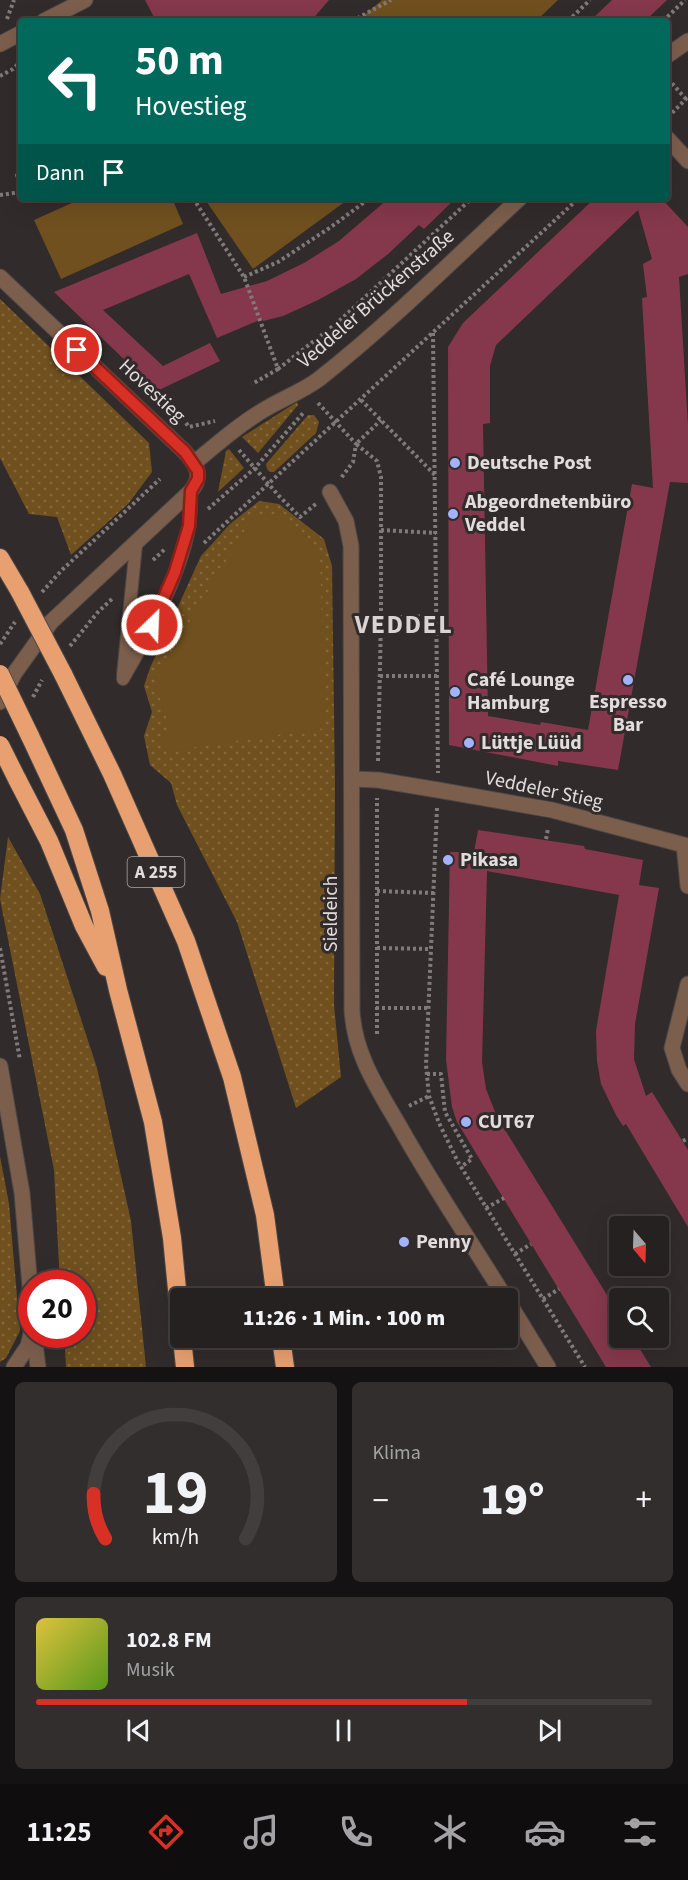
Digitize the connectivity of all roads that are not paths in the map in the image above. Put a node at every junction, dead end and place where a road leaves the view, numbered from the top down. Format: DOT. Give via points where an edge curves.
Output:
graph roads {
  1 [pos="85,0"];
  2 [pos="50,18"];
  3 [pos="18,35"];
  4 [pos="688,41"];
  5 [pos="0,44"];
  6 [pos="670,54"];
  7 [pos="670,141"];
  8 [pos="688,161"];
  9 [pos="517,201"];
  10 [pos="0,277"];
  11 [pos="194,463"];
  12 [pos="191,491"];
  13 [pos="330,492"];
  14 [pos="136,545"];
  15 [pos="0,558"];
  16 [pos="0,674"];
  17 [pos="0,702"];
  18 [pos="0,745"];
  19 [pos="352,779"];
  20 [pos="688,886"];
  21 [pos="688,984"];
  22 [pos="118,990"];
  23 [pos="0,1066"];
  24 [pos="688,1084"];
  25 [pos="29,1270"];
  26 [pos="177,1288"];
  27 [pos="275,1288"];
  28 [pos="499,1288"];
  29 [pos="518,1318"];
  30 [pos="27,1348"];
  31 [pos="36,1348"];
  32 [pos="183,1348"];
  33 [pos="282,1348"];
  34 [pos="14,1367"];
  35 [pos="38,1367"];
  36 [pos="185,1367"];
  37 [pos="285,1367"];
  38 [pos="548,1367"];
  1 -- 2 [label="street"];
  3 -- 5 [label="street"];
  4 -- 6 [label="street"];
  7 -- 8 [label="street"];
  9 -- 11 [label="street, Veddeler Brückenstraße" via="318,380 266,408"];
  10 -- 11 [label="street, Hovestieg"];
  11 -- 12 [label="street" via="198,475"];
  12 -- 14 [label="street"];
  12 -- 14 [label="lane" via="182,554 123,680"];
  13 -- 19 [label="street, Sieldeich" via="350,534"];
  14 -- 17 [label="street" via="51,622 14,674"];
  15 -- 27 [label="highway, A 255, bridge" via="112,774 186,941 232,1077 265,1215"];
  16 -- 22 [label="highway, bridge" via="74,830 100,911"];
  18 -- 22 [label="highway, bridge"];
  19 -- 20 [label="street, Veddeler Stieg" via="552,810 684,845"];
  19 -- 28 [label="street, Sieldeich" via="352,1010 356,1042 413,1150"];
  21 -- 24 [label="street" via="672,1048"];
  22 -- 26 [label="highway" via="153,1122"];
  23 -- 25 [label="street" via="22,1193"];
  29 -- 38 [label="street, Sieldeich"];
  30 -- 34 [label="street"];
  31 -- 35 [label="street"];
  32 -- 36 [label="highway"];
  33 -- 37 [label="highway"];
}
